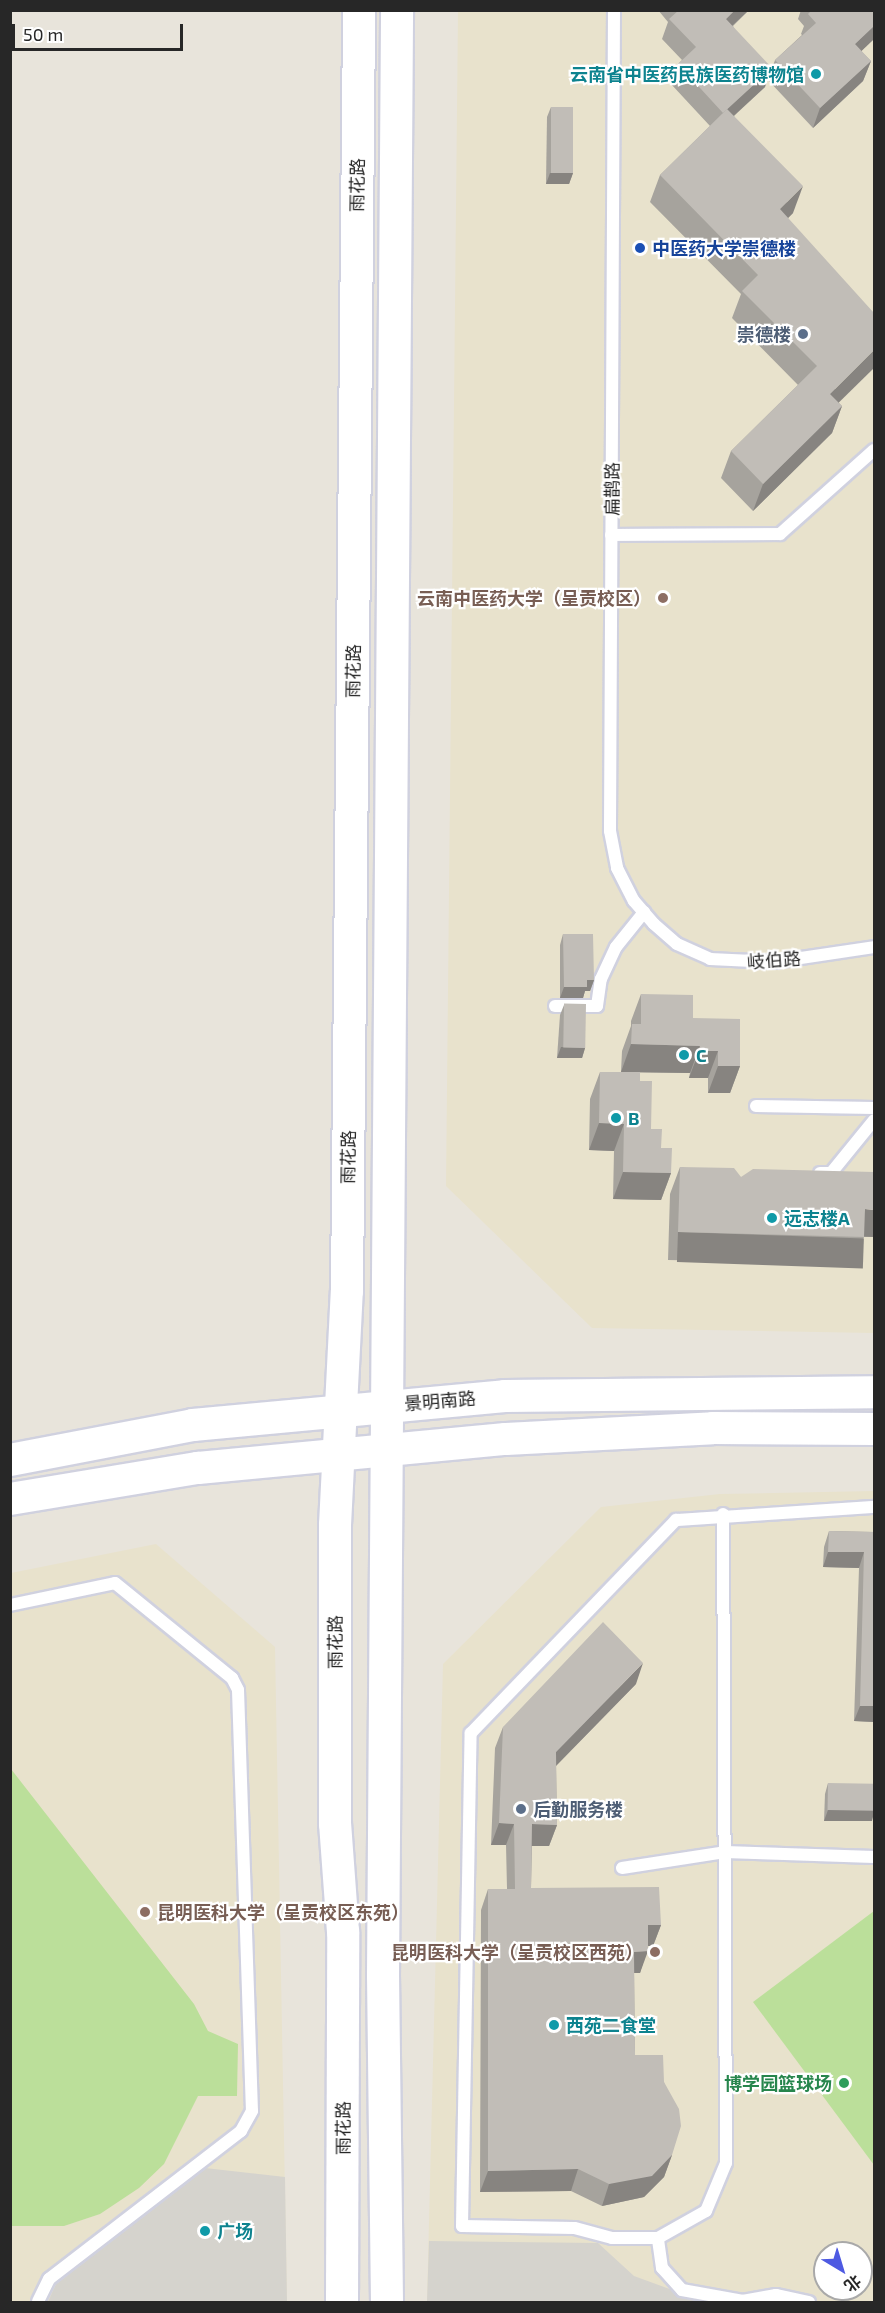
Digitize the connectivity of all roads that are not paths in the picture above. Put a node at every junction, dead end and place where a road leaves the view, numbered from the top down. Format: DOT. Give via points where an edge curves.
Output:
graph roads {
  1 [pos="359,10"];
  2 [pos="397,10"];
  3 [pos="614,10"];
  4 [pos="874,450"];
  5 [pos="611,535"];
  6 [pos="644,912"];
  7 [pos="677,944"];
  8 [pos="874,947"];
  9 [pos="555,1006"];
  10 [pos="756,1106"];
  11 [pos="874,1108"];
  12 [pos="874,1120"];
  13 [pos="808,1174"];
  14 [pos="874,1392"];
  15 [pos="390,1405"];
  16 [pos="343,1410"];
  17 [pos="874,1429"];
  18 [pos="390,1450"];
  19 [pos="340,1455"];
  20 [pos="10,1460"];
  21 [pos="10,1499"];
  22 [pos="874,1507"];
  23 [pos="723,1514"];
  24 [pos="10,1605"];
  25 [pos="725,1852"];
  26 [pos="874,1857"];
  27 [pos="622,1868"];
  28 [pos="658,2238"];
  29 [pos="38,2302"];
  30 [pos="342,2302"];
  31 [pos="387,2302"];
  32 [pos="808,2302"];
  1 -- 16 [label="street, 雨花路"];
  2 -- 15 [label="street"];
  3 -- 5 [label="lane, 扁鹊路"];
  4 -- 5 [label="lane" via="780,534"];
  5 -- 6 [label="lane, 扁鹊路" via="610,831 617,868"];
  6 -- 7 [label="lane, 扁鹊路"];
  6 -- 9 [label="lane" via="616,947 601,979 597,1006"];
  7 -- 8 [label="lane, 岐伯路" via="710,959 741,964"];
  10 -- 11 [label="lane"];
  12 -- 13 [label="lane" via="831,1173"];
  14 -- 15 [label="street, 景明南路" via="505,1396"];
  15 -- 16 [label="street, 景明南路"];
  15 -- 18 [label="street"];
  16 -- 19 [label="street, 雨花路"];
  16 -- 20 [label="street, 景明南路" via="193,1425"];
  17 -- 18 [label="street" via="713,1428"];
  18 -- 19 [label="street"];
  18 -- 31 [label="street" via="384,1976"];
  19 -- 21 [label="street" via="198,1468"];
  19 -- 30 [label="street, 雨花路" via="335,1778 343,1932"];
  22 -- 23 [label="lane"];
  23 -- 25 [label="lane"];
  23 -- 28 [label="lane" via="676,1520 471,1733 462,2226 574,2228 612,2238"];
  24 -- 29 [label="lane" via="116,1584 232,1678 238,1690 252,2111 242,2131 49,2279"];
  25 -- 26 [label="lane"];
  25 -- 27 [label="lane"];
  25 -- 28 [label="lane" via="726,2163 706,2211"];
  28 -- 32 [label="lane" via="662,2268 682,2289 743,2301 776,2295"];
}
